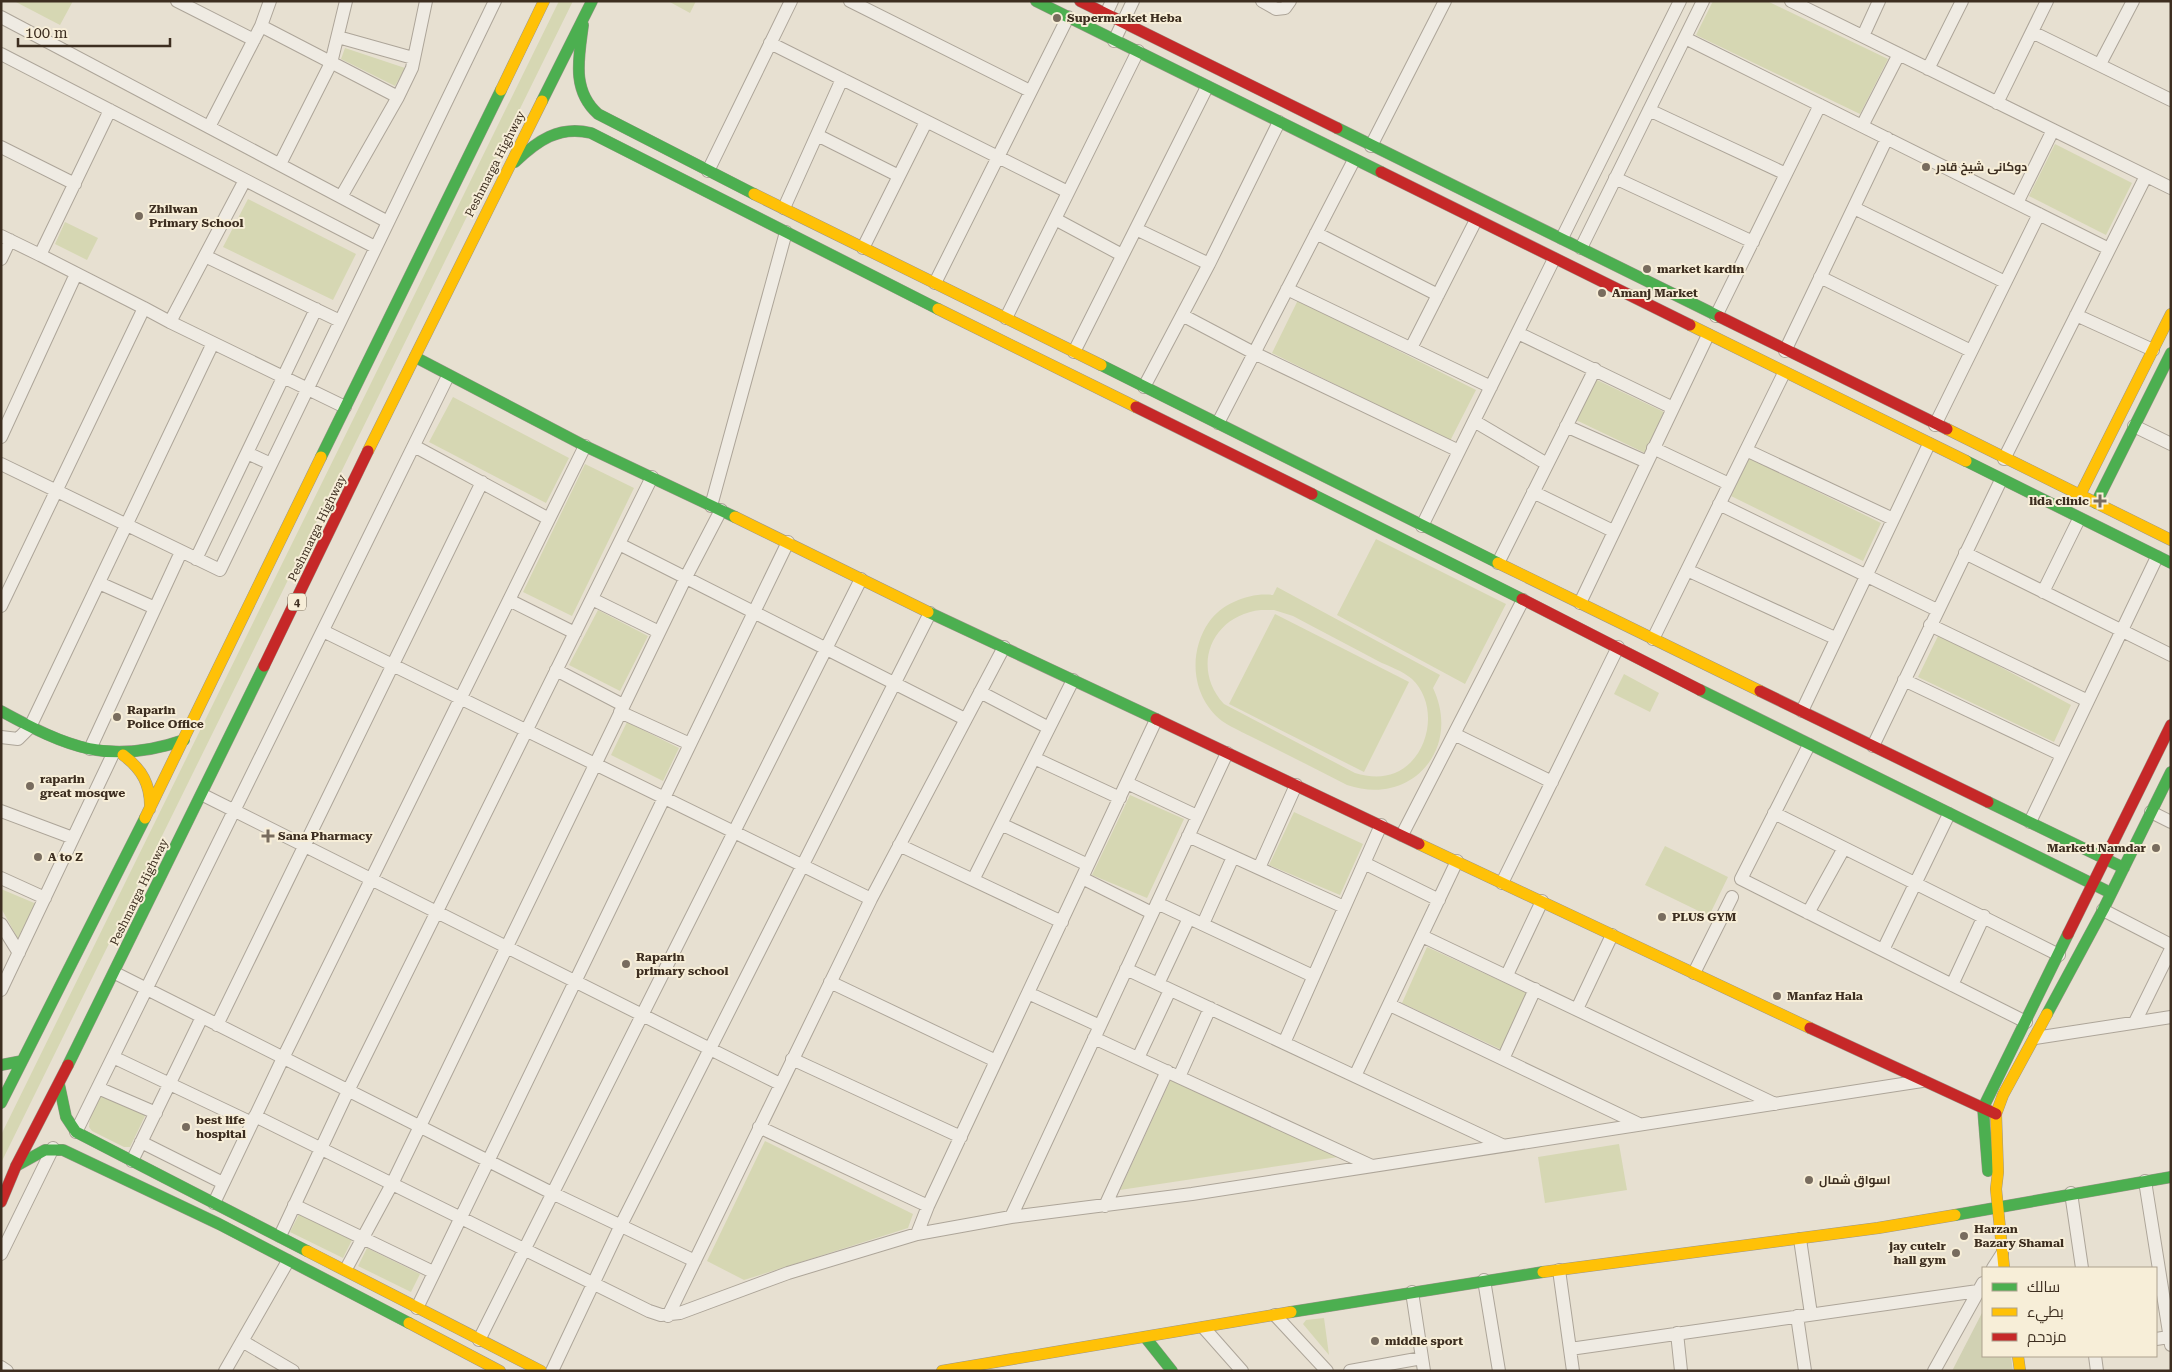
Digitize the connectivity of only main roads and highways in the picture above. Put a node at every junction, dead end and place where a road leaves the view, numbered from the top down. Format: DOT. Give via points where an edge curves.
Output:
graph roads {
  1 [pos="544,1"];
  2 [pos="592,1"];
  3 [pos="1036,1"];
  4 [pos="1080,1"];
  5 [pos="583,20"];
  6 [pos="660,147"];
  7 [pos="650,165"];
  8 [pos="507,171"];
  9 [pos="896,265"];
  10 [pos="887,284"];
  11 [pos="2171,314"];
  12 [pos="2171,353"];
  13 [pos="415,357"];
  14 [pos="1107,369"];
  15 [pos="1098,388"];
  16 [pos="1893,404"];
  17 [pos="1884,422"];
  18 [pos="2080,495"];
  19 [pos="1366,499"];
  20 [pos="2096,503"];
  21 [pos="1357,516"];
  22 [pos="2171,540"];
  23 [pos="2171,564"];
  24 [pos="1672,662"];
  25 [pos="1,711"];
  26 [pos="2171,725"];
  27 [pos="184,740"];
  28 [pos="118,754"];
  29 [pos="2171,772"];
  30 [pos="150,809"];
  31 [pos="2106,859"];
  32 [pos="2124,868"];
  33 [pos="2094,884"];
  34 [pos="2111,893"];
  35 [pos="22,1061"];
  36 [pos="1,1065"];
  37 [pos="59,1084"];
  38 [pos="3,1097"];
  39 [pos="1984,1108"];
  40 [pos="1996,1114"];
  41 [pos="16,1166"];
  42 [pos="2171,1177"];
  43 [pos="1996,1189"];
  44 [pos="1,1202"];
  45 [pos="1996,1206"];
  46 [pos="2004,1267"];
  47 [pos="1145,1337"];
  48 [pos="2018,1357"];
  49 [pos="500,1371"];
  50 [pos="541,1371"];
  51 [pos="944,1371"];
  52 [pos="1172,1371"];
  53 [pos="2020,1371"];
  1 -- 27 [label="main road, Peshmarga Highway"];
  2 -- 5 [label="main road, Peshmarga Highway / 4"];
  3 -- 17 [label="main road"];
  4 -- 16 [label="main road"];
  5 -- 6 [label="main road" via="579,75 584,101 598,114"];
  5 -- 8 [label="main road, Peshmarga Highway / 4"];
  6 -- 7 [label="main road"];
  6 -- 9 [label="main road"];
  7 -- 8 [label="main road" via="591,134 566,130 541,140"];
  7 -- 10 [label="main road"];
  8 -- 13 [label="main road, Peshmarga Highway / 4"];
  9 -- 10 [label="main road"];
  9 -- 14 [label="main road"];
  10 -- 15 [label="main road"];
  11 -- 18 [label="main road"];
  12 -- 20 [label="main road"];
  13 -- 37 [label="main road, Peshmarga Highway / 4"];
  13 -- 39 [label="main road" via="585,446 930,613"];
  14 -- 15 [label="main road"];
  14 -- 19 [label="main road"];
  15 -- 21 [label="main road"];
  16 -- 17 [label="main road"];
  16 -- 18 [label="main road"];
  17 -- 23 [label="main road"];
  18 -- 20 [label="main road"];
  19 -- 21 [label="main road"];
  19 -- 24 [label="main road" via="1653,639"];
  20 -- 22 [label="main road"];
  21 -- 24 [label="main road" via="1618,648"];
  24 -- 31 [label="main road" via="1802,711"];
  24 -- 33 [label="main road" via="1809,745"];
  25 -- 28 [label="main road" via="30,728 90,749"];
  26 -- 31 [label="main road"];
  27 -- 28 [label="main road" via="153,751"];
  27 -- 30 [label="main road, Peshmarga Highway"];
  28 -- 30 [label="main road" via="136,764 145,777"];
  29 -- 32 [label="main road"];
  30 -- 35 [label="main road, Peshmarga Highway"];
  31 -- 32 [label="main road"];
  31 -- 33 [label="main road"];
  32 -- 34 [label="main road"];
  33 -- 34 [label="main road"];
  33 -- 39 [label="main road"];
  34 -- 40 [label="main road"];
  35 -- 36 [label="main road"];
  35 -- 38 [label="main road, Peshmarga Highway"];
  37 -- 41 [label="main road, Peshmarga Highway / 4"];
  37 -- 50 [label="main road" via="66,1117 76,1132"];
  39 -- 40 [label="main road"];
  39 -- 43 [label="main road" via="1988,1167"];
  40 -- 43 [label="main road"];
  41 -- 44 [label="main road, Peshmarga Highway / 4"];
  41 -- 49 [label="main road" via="44,1150 63,1150 219,1224"];
  42 -- 45 [label="main road"];
  43 -- 45 [label="main road"];
  45 -- 46 [label="main road"];
  45 -- 47 [label="main road" via="1878,1228 1484,1280"];
  47 -- 51 [label="main road"];
  47 -- 52 [label="main road"];
  48 -- 53 [label="main road"];
}
